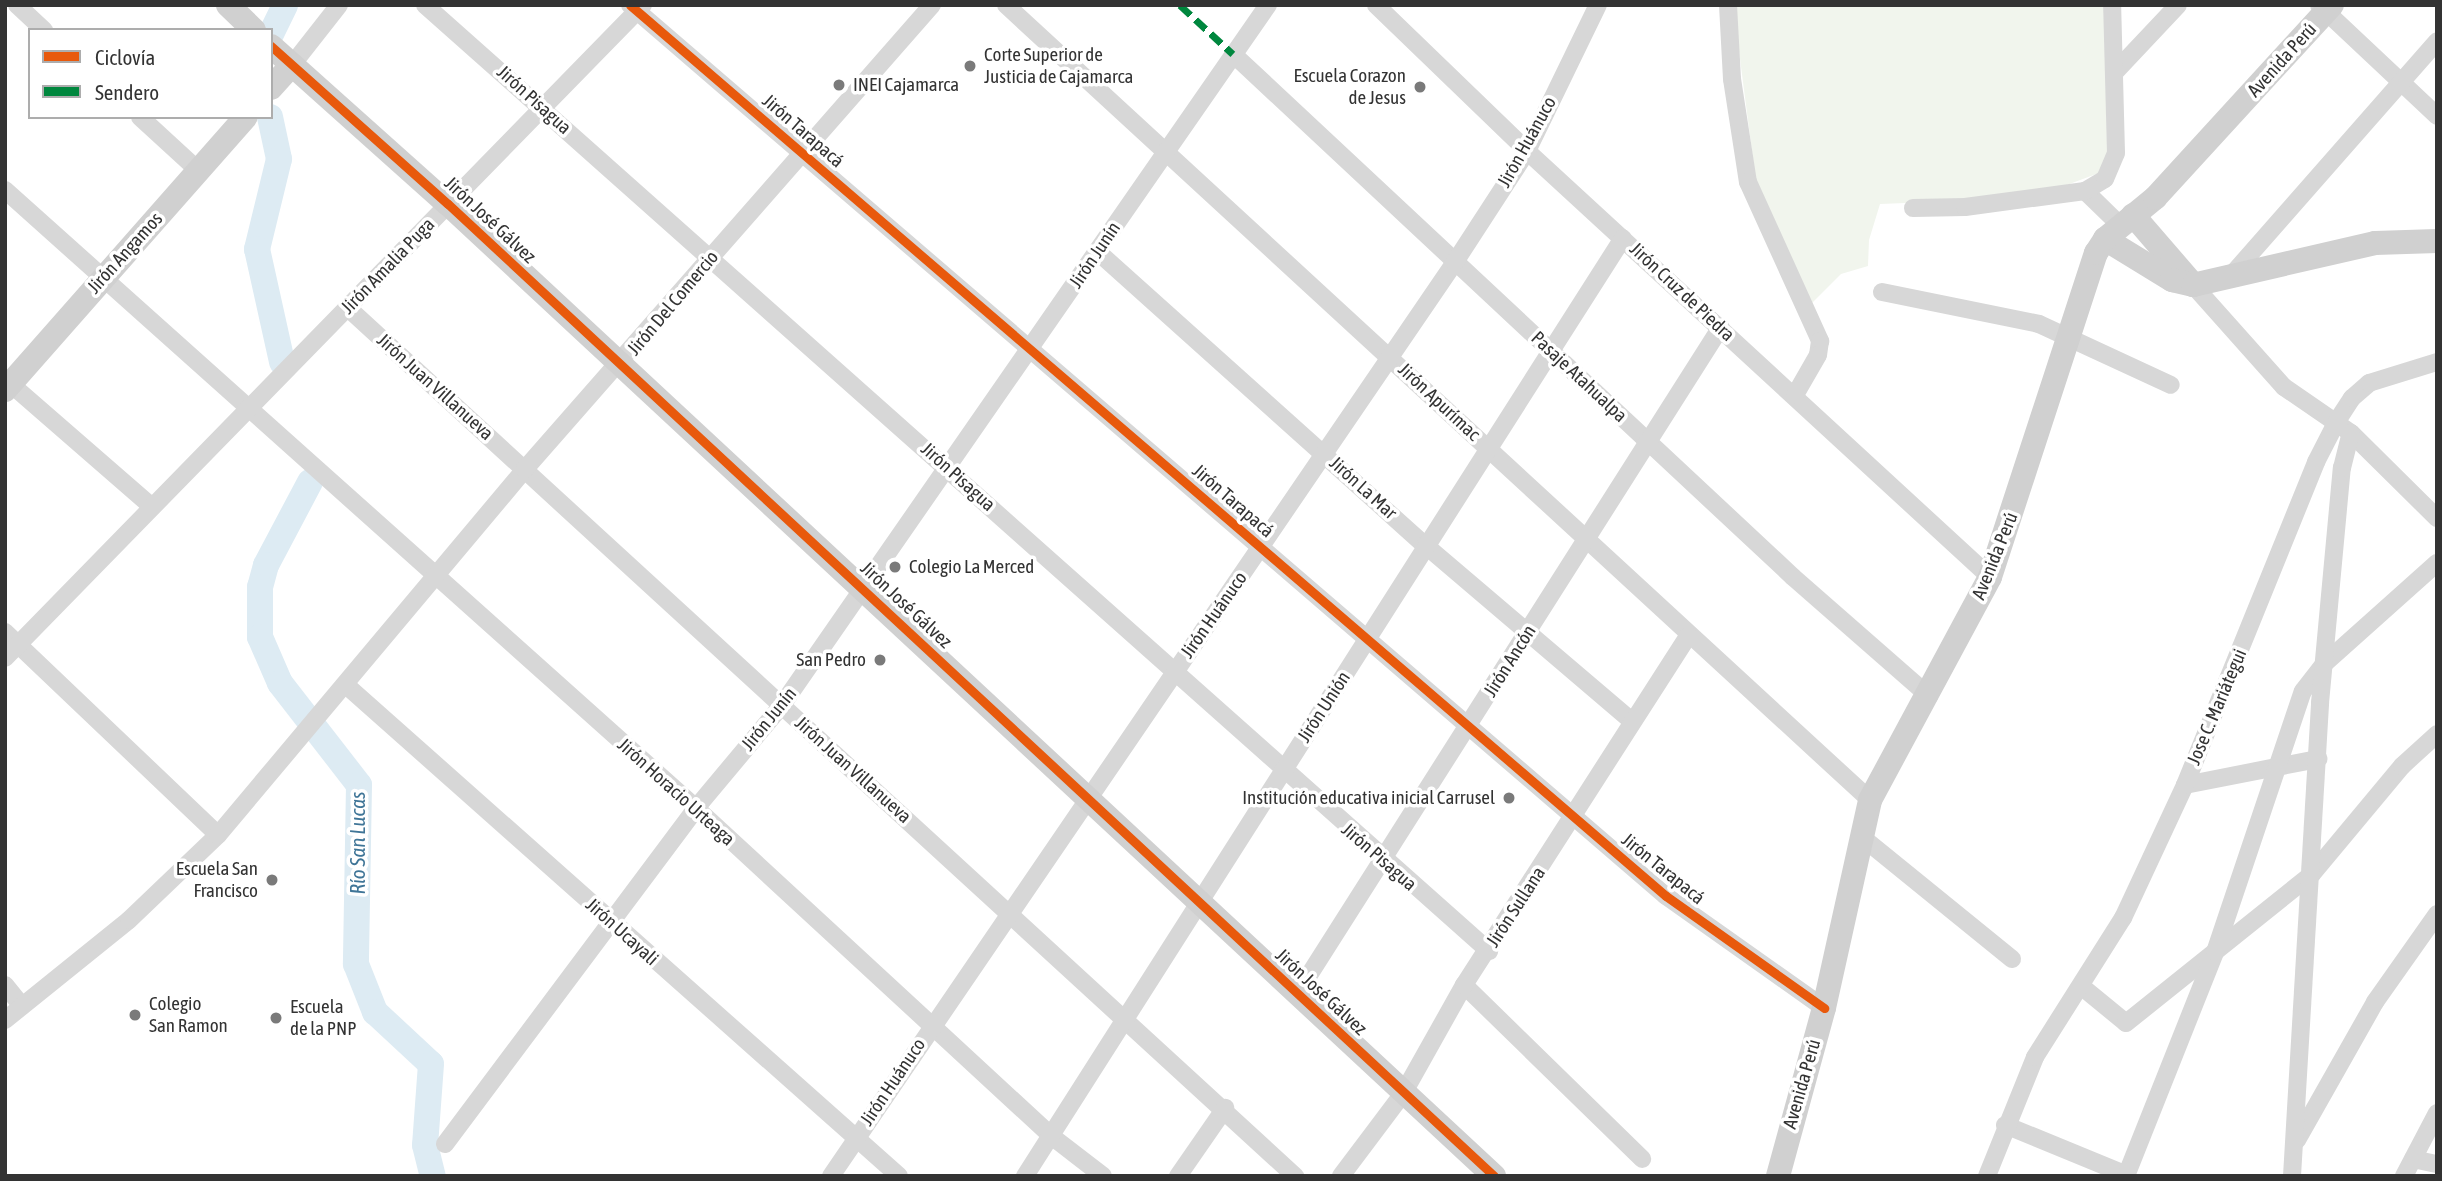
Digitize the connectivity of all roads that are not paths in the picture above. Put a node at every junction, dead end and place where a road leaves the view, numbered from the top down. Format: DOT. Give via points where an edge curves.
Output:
graph roads {
  1 [pos="17,5"];
  2 [pos="228,5"];
  3 [pos="339,5"];
  4 [pos="425,5"];
  5 [pos="932,5"];
  6 [pos="1006,5"];
  7 [pos="1268,5"];
  8 [pos="1376,5"];
  9 [pos="1598,5"];
  10 [pos="1728,5"];
  11 [pos="2112,5"];
  12 [pos="2178,5"];
  13 [pos="636,7"];
  14 [pos="2326,7"];
  15 [pos="42,28"];
  16 [pos="252,28"];
  17 [pos="2437,41"];
  18 [pos="273,48"];
  19 [pos="1233,54"];
  20 [pos="292,65"];
  21 [pos="2114,73"];
  22 [pos="2400,81"];
  23 [pos="273,86"];
  24 [pos="541,105"];
  25 [pos="2437,116"];
  26 [pos="142,119"];
  27 [pos="244,119"];
  28 [pos="1165,151"];
  29 [pos="1527,151"];
  30 [pos="803,155"];
  31 [pos="199,171"];
  32 [pos="5,190"];
  33 [pos="2085,191"];
  34 [pos="448,204"];
  35 [pos="1913,208"];
  36 [pos="2119,227"];
  37 [pos="1623,238"];
  38 [pos="2437,241"];
  39 [pos="1098,252"];
  40 [pos="709,260"];
  41 [pos="1455,262"];
  42 [pos="2229,278"];
  43 [pos="103,279"];
  44 [pos="2193,285"];
  45 [pos="1882,292"];
  46 [pos="348,309"];
  47 [pos="1721,327"];
  48 [pos="2070,337"];
  49 [pos="1033,348"];
  50 [pos="1550,350"];
  51 [pos="1390,357"];
  52 [pos="2437,362"];
  53 [pos="621,365"];
  54 [pos="7,384"];
  55 [pos="2171,385"];
  56 [pos="1795,394"];
  57 [pos="251,406"];
  58 [pos="2344,427"];
  59 [pos="1649,442"];
  60 [pos="1488,448"];
  61 [pos="1326,454"];
  62 [pos="947,468"];
  63 [pos="525,469"];
  64 [pos="150,505"];
  65 [pos="2437,518"];
  66 [pos="1586,542"];
  67 [pos="1425,545"];
  68 [pos="1261,549"];
  69 [pos="2437,563"];
  70 [pos="435,576"];
  71 [pos="1990,576"];
  72 [pos="865,591"];
  73 [pos="5,632"];
  74 [pos="1527,634"];
  75 [pos="1688,636"];
  76 [pos="1368,639"];
  77 [pos="19,644"];
  78 [pos="5,659"];
  79 [pos="2325,663"];
  80 [pos="1175,672"];
  81 [pos="342,693"];
  82 [pos="1929,696"];
  83 [pos="782,705"];
  84 [pos="1632,721"];
  85 [pos="1469,727"];
  86 [pos="2437,734"];
  87 [pos="2318,759"];
  88 [pos="2276,765"];
  89 [pos="1283,772"];
  90 [pos="2185,785"];
  91 [pos="1088,798"];
  92 [pos="1870,800"];
  93 [pos="696,808"];
  94 [pos="1574,818"];
  95 [pos="218,835"];
  96 [pos="1863,838"];
  97 [pos="1382,860"];
  98 [pos="2312,873"];
  99 [pos="1198,901"];
  100 [pos="1009,913"];
  101 [pos="2437,914"];
  102 [pos="611,923"];
  103 [pos="1489,951"];
  104 [pos="2215,952"];
  105 [pos="2012,959"];
  106 [pos="5,985"];
  107 [pos="1464,985"];
  108 [pos="2081,986"];
  109 [pos="1297,994"];
  110 [pos="22,1006"];
  111 [pos="1824,1008"];
  112 [pos="1123,1019"];
  113 [pos="5,1020"];
  114 [pos="933,1024"];
  115 [pos="1404,1092"];
  116 [pos="1225,1108"];
  117 [pos="2437,1113"];
  118 [pos="2005,1125"];
  119 [pos="1050,1136"];
  120 [pos="856,1138"];
  121 [pos="444,1144"];
  122 [pos="2294,1146"];
  123 [pos="2413,1158"];
  124 [pos="1642,1159"];
  125 [pos="2437,1164"];
  126 [pos="2127,1175"];
  127 [pos="831,1176"];
  128 [pos="899,1176"];
  129 [pos="1025,1176"];
  130 [pos="1103,1176"];
  131 [pos="1178,1176"];
  132 [pos="1295,1176"];
  133 [pos="1341,1176"];
  134 [pos="1494,1176"];
  135 [pos="1778,1176"];
  136 [pos="1987,1176"];
  137 [pos="2283,1176"];
  138 [pos="2292,1176"];
  139 [pos="2404,1176"];
  1 -- 15 [label="street"];
  2 -- 16 [label="street"];
  3 -- 20 [label="street"];
  4 -- 24 [label="street, Jirón Pisagua"];
  5 -- 30 [label="street, Jirón Del Comercio"];
  6 -- 28 [label="street, Jirón Apurímac"];
  7 -- 19 [label="street, Jirón Junín"];
  8 -- 29 [label="street, Jirón Cruz de Piedra"];
  9 -- 29 [label="street, Jirón Huánuco"];
  10 -- 56 [label="street" via="1732,79 1748,182 1819,341 1818,355"];
  11 -- 21 [label="street"];
  12 -- 21 [label="street"];
  13 -- 24 [label="street, Jirón Amalia Puga"];
  13 -- 30 [label="street, Jirón Tarapacá"];
  14 -- 22 [label="street"];
  14 -- 36 [label="street, Avenida Perú" via="2155,198"];
  17 -- 22 [label="street"];
  18 -- 20 [label="street, Jirón José Gálvez"];
  19 -- 28 [label="street, Jirón Junín"];
  19 -- 41 [label="street, Pasaje Atahualpa"];
  20 -- 23 [label="street"];
  20 -- 34 [label="street, Jirón José Gálvez"];
  21 -- 33 [label="street" via="2116,153 2105,179"];
  22 -- 25 [label="street"];
  22 -- 42 [label="street"];
  24 -- 34 [label="street, Jirón Amalia Puga"];
  24 -- 40 [label="street, Jirón Pisagua"];
  26 -- 31 [label="street"];
  27 -- 31 [label="street, Jirón Angamos"];
  28 -- 39 [label="street, Jirón Junín"];
  28 -- 51 [label="street, Jirón Apurímac"];
  29 -- 37 [label="street, Jirón Cruz de Piedra"];
  29 -- 41 [label="street, Jirón Huánuco"];
  30 -- 40 [label="street, Jirón Del Comercio"];
  30 -- 49 [label="street, Jirón Tarapacá"];
  31 -- 43 [label="street, Jirón Angamos"];
  32 -- 43 [label="street, Jirón Horacio Urteaga"];
  33 -- 35 [label="street"];
  33 -- 36 [label="street"];
  34 -- 46 [label="street, Jirón Amalia Puga"];
  34 -- 53 [label="street, Jirón José Gálvez"];
  36 -- 44 [label="street"];
  36 -- 44 [label="street" via="2172,279"];
  36 -- 48 [label="street, Avenida Perú" via="2096,253"];
  37 -- 47 [label="street, Jirón Cruz de Piedra"];
  37 -- 50 [label="street, Jirón Unión"];
  38 -- 42 [label="street" via="2375,243"];
  39 -- 49 [label="street, Jirón Junín"];
  39 -- 61 [label="street, Jirón La Mar"];
  40 -- 53 [label="street, Jirón Del Comercio"];
  40 -- 62 [label="street, Jirón Pisagua"];
  41 -- 50 [label="street, Pasaje Atahualpa"];
  41 -- 51 [label="street, Jirón Huánuco"];
  42 -- 44 [label="street"];
  43 -- 54 [label="street, Jirón Angamos"];
  43 -- 57 [label="street, Jirón Horacio Urteaga"];
  44 -- 58 [label="street" via="2284,387"];
  45 -- 48 [label="street" via="2006,317"];
  46 -- 57 [label="street, Jirón Amalia Puga"];
  46 -- 63 [label="street, Jirón Juan Villanueva"];
  47 -- 56 [label="street, Jirón Cruz de Piedra"];
  47 -- 59 [label="street, Jirón Ancón"];
  48 -- 55 [label="street"];
  48 -- 71 [label="street, Avenida Perú"];
  49 -- 62 [label="street, Jirón Junín"];
  49 -- 68 [label="street, Jirón Tarapacá"];
  50 -- 59 [label="street, Pasaje Atahualpa"];
  50 -- 60 [label="street, Jirón Unión"];
  51 -- 60 [label="street, Jirón Apurímac"];
  51 -- 61 [label="street, Jirón Huánuco"];
  52 -- 58 [label="street" via="2369,383 2352,398"];
  53 -- 63 [label="street, Jirón Del Comercio"];
  53 -- 72 [label="street, Jirón José Gálvez"];
  54 -- 64 [label="street"];
  56 -- 71 [label="street, Jirón Cruz de Piedra"];
  57 -- 64 [label="street, Jirón Amalia Puga"];
  57 -- 70 [label="street, Jirón Horacio Urteaga"];
  58 -- 65 [label="street"];
  58 -- 79 [label="street"];
  58 -- 90 [label="street, Jose C. Mariátegui" via="2316,462"];
  59 -- 66 [label="street, Jirón Ancón"];
  59 -- 82 [label="street, Pasaje Atahualpa"];
  60 -- 66 [label="street, Jirón Apurímac"];
  60 -- 67 [label="street, Jirón Unión"];
  61 -- 67 [label="street, Jirón La Mar"];
  61 -- 68 [label="street, Jirón Huánuco"];
  62 -- 72 [label="street, Jirón Junín"];
  62 -- 80 [label="street, Jirón Pisagua"];
  63 -- 70 [label="street, Jirón Del Comercio"];
  63 -- 83 [label="street, Jirón Juan Villanueva"];
  64 -- 77 [label="street, Jirón Amalia Puga"];
  66 -- 74 [label="street, Jirón Ancón"];
  66 -- 75 [label="street, Jirón Apurímac"];
  67 -- 74 [label="street, Jirón La Mar"];
  67 -- 76 [label="street, Jirón Unión"];
  68 -- 76 [label="street, Jirón Tarapacá"];
  68 -- 80 [label="street, Jirón Huánuco"];
  69 -- 79 [label="street"];
  70 -- 81 [label="street, Jirón Del Comercio"];
  70 -- 93 [label="street, Jirón Horacio Urteaga"];
  71 -- 82 [label="street, Avenida Perú"];
  72 -- 83 [label="street, Jirón Junín"];
  72 -- 91 [label="street, Jirón José Gálvez"];
  73 -- 77 [label="street"];
  74 -- 84 [label="street, Jirón La Mar"];
  74 -- 85 [label="street, Jirón Ancón"];
  75 -- 84 [label="street, Jirón Sullana"];
  75 -- 92 [label="street, Jirón Apurímac"];
  76 -- 85 [label="street, Jirón Tarapacá"];
  76 -- 89 [label="street, Jirón Unión"];
  77 -- 78 [label="street, Jirón Amalia Puga"];
  77 -- 95 [label="street"];
  79 -- 87 [label="street"];
  79 -- 88 [label="street" via="2303,691"];
  80 -- 89 [label="street, Jirón Pisagua"];
  80 -- 91 [label="street, Jirón Huánuco"];
  81 -- 95 [label="street, Jirón Del Comercio"];
  81 -- 102 [label="street, Jirón Ucayali"];
  82 -- 92 [label="street, Avenida Perú"];
  83 -- 93 [label="street, Jirón Junín"];
  83 -- 100 [label="street, Jirón Juan Villanueva"];
  84 -- 94 [label="street, Jirón Sullana"];
  85 -- 94 [label="street, Jirón Tarapacá"];
  85 -- 97 [label="street, Jirón Ancón"];
  86 -- 98 [label="street" via="2402,766"];
  87 -- 88 [label="street"];
  87 -- 98 [label="street"];
  88 -- 90 [label="street"];
  88 -- 104 [label="street"];
  89 -- 97 [label="street, Jirón Pisagua"];
  89 -- 99 [label="street, Jirón Unión"];
  90 -- 108 [label="street, Jose C. Mariátegui" via="2123,918"];
  91 -- 99 [label="street, Jirón José Gálvez"];
  91 -- 100 [label="street, Jirón Huánuco"];
  92 -- 96 [label="street, Avenida Perú"];
  93 -- 102 [label="street, Jirón Junín"];
  93 -- 114 [label="street, Jirón Horacio Urteaga"];
  94 -- 103 [label="street, Jirón Sullana"];
  94 -- 111 [label="street, Jirón Tarapacá" via="1665,896"];
  95 -- 110 [label="street, Jirón Del Comercio" via="130,920"];
  96 -- 105 [label="street"];
  96 -- 111 [label="street, Avenida Perú"];
  97 -- 103 [label="street, Jirón Pisagua"];
  97 -- 109 [label="street, Jirón Ancón"];
  98 -- 104 [label="street"];
  98 -- 122 [label="street"];
  99 -- 109 [label="street, Jirón José Gálvez"];
  99 -- 112 [label="street, Jirón Unión"];
  100 -- 112 [label="street, Jirón Juan Villanueva"];
  100 -- 114 [label="street, Jirón Huánuco"];
  101 -- 122 [label="street" via="2375,1002"];
  102 -- 120 [label="street, Jirón Ucayali"];
  102 -- 121 [label="street, Jirón Junín"];
  103 -- 107 [label="street, Jirón Sullana"];
  104 -- 108 [label="street" via="2126,1023"];
  104 -- 126 [label="street"];
  106 -- 110 [label="street"];
  107 -- 115 [label="street, Jirón Sullana"];
  107 -- 124 [label="street"];
  108 -- 118 [label="street, Jose C. Mariátegui" via="2035,1057"];
  109 -- 115 [label="street, Jirón José Gálvez"];
  110 -- 113 [label="street, Jirón Del Comercio"];
  111 -- 135 [label="street, Avenida Perú"];
  112 -- 116 [label="street, Jirón Juan Villanueva"];
  112 -- 119 [label="street, Jirón Unión"];
  114 -- 119 [label="street, Jirón Horacio Urteaga"];
  114 -- 120 [label="street, Jirón Huánuco"];
  115 -- 133 [label="street, Jirón Sullana"];
  115 -- 134 [label="street, Jirón José Gálvez"];
  116 -- 131 [label="street"];
  116 -- 132 [label="street, Jirón Juan Villanueva"];
  117 -- 123 [label="street"];
  118 -- 126 [label="street"];
  118 -- 136 [label="street, Jose C. Mariátegui"];
  119 -- 129 [label="street, Jirón Unión"];
  119 -- 130 [label="street, Jirón Horacio Urteaga"];
  120 -- 127 [label="street, Jirón Huánuco"];
  120 -- 128 [label="street, Jirón Ucayali"];
  122 -- 137 [label="street"];
  122 -- 138 [label="street"];
  123 -- 125 [label="street"];
  123 -- 139 [label="street"];
}
